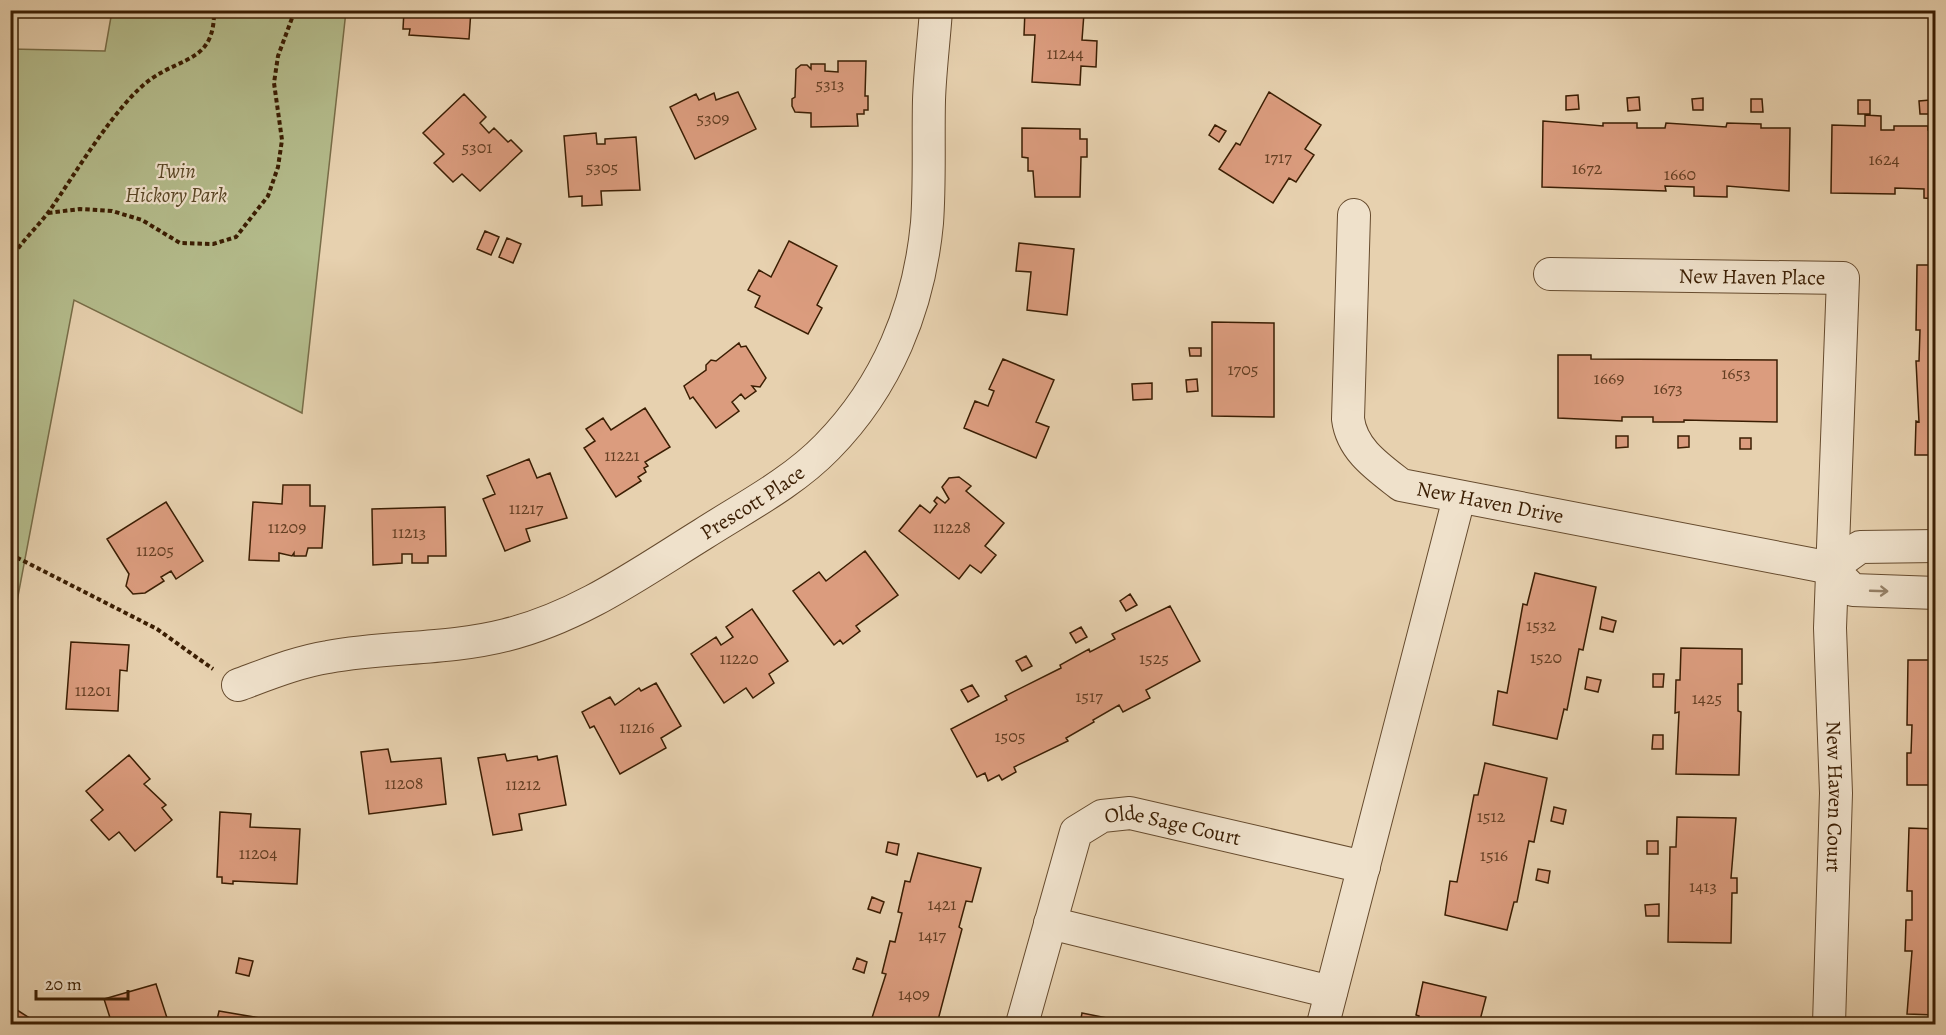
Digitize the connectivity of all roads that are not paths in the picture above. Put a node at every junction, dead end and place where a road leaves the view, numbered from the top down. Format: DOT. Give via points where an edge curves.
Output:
graph roads {
  1 [pos="936,10"];
  2 [pos="1354,215"];
  3 [pos="1550,274"];
  4 [pos="1459,498"];
  5 [pos="1935,546"];
  6 [pos="1831,568"];
  7 [pos="1935,593"];
  8 [pos="238,685"];
  9 [pos="1364,867"];
  10 [pos="1050,923"];
  11 [pos="1331,992"];
  12 [pos="1022,1024"];
  13 [pos="1323,1024"];
  14 [pos="1829,1024"];
  1 -- 8 [label="street, Prescott Place" via="929,97 927,222 920,275 905,326 886,369 857,413 826,449 790,479 603,597 563,616 508,635 458,645 331,656 297,663"];
  2 -- 4 [label="street, New Haven Drive" via="1350,434 1371,461 1401,485"];
  3 -- 6 [label="street, New Haven Place" via="1843,278"];
  4 -- 6 [label="street, New Haven Drive"];
  4 -- 9 [label="street"];
  5 -- 6 [label="street" via="1860,547"];
  6 -- 7 [label="street, one-way" via="1853,590"];
  6 -- 14 [label="street, New Haven Court" via="1836,794"];
  9 -- 10 [label="street, Olde Sage Court" via="1130,813 1102,816 1076,832"];
  9 -- 11 [label="street"];
  10 -- 11 [label="street"];
  10 -- 12 [label="street, Olde Sage Court"];
  11 -- 13 [label="street"];
}
